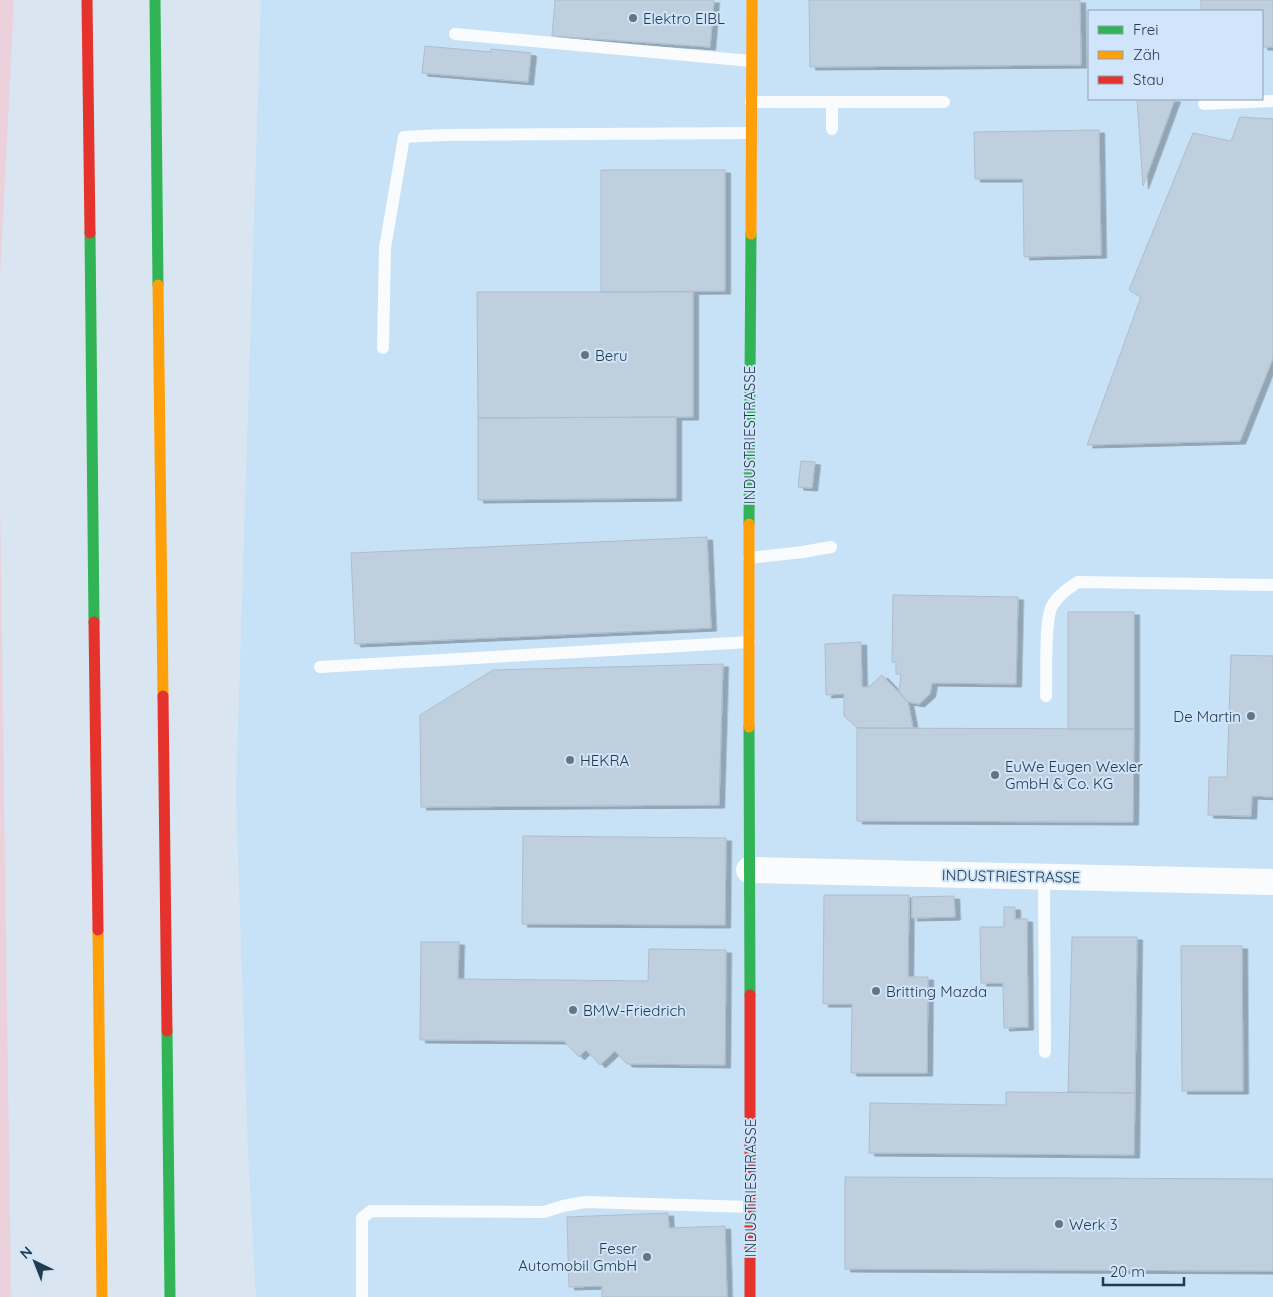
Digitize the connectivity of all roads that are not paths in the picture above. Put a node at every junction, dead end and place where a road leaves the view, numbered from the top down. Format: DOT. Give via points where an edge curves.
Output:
graph roads {
  1 [pos="87,0"];
  2 [pos="155,0"];
  3 [pos="752,0"];
  4 [pos="455,34"];
  5 [pos="751,61"];
  6 [pos="1273,101"];
  7 [pos="751,102"];
  8 [pos="832,102"];
  9 [pos="944,102"];
  10 [pos="1204,104"];
  11 [pos="832,129"];
  12 [pos="750,133"];
  13 [pos="383,348"];
  14 [pos="831,547"];
  15 [pos="749,558"];
  16 [pos="1273,585"];
  17 [pos="749,642"];
  18 [pos="320,667"];
  19 [pos="1046,696"];
  20 [pos="749,870"];
  21 [pos="1044,877"];
  22 [pos="1273,882"];
  23 [pos="1045,1052"];
  24 [pos="750,1207"];
  25 [pos="102,1297"];
  26 [pos="170,1297"];
  27 [pos="362,1297"];
  28 [pos="750,1297"];
  1 -- 25 [label="main road"];
  2 -- 26 [label="main road"];
  3 -- 5 [label="main road, INDUSTRIESTRASSE"];
  4 -- 5 [label="lane"];
  5 -- 7 [label="main road, INDUSTRIESTRASSE"];
  6 -- 10 [label="lane"];
  7 -- 8 [label="lane"];
  7 -- 12 [label="main road, INDUSTRIESTRASSE"];
  8 -- 9 [label="lane"];
  8 -- 11 [label="lane"];
  12 -- 13 [label="lane" via="404,137 385,248"];
  12 -- 15 [label="main road, INDUSTRIESTRASSE"];
  14 -- 15 [label="lane"];
  15 -- 17 [label="main road, INDUSTRIESTRASSE"];
  16 -- 19 [label="lane" via="1078,582 1063,592 1052,606 1048,621"];
  17 -- 18 [label="lane"];
  17 -- 20 [label="main road, INDUSTRIESTRASSE"];
  20 -- 21 [label="street, INDUSTRIESTRASSE"];
  20 -- 24 [label="main road, INDUSTRIESTRASSE"];
  21 -- 22 [label="street, INDUSTRIESTRASSE"];
  21 -- 23 [label="lane"];
  24 -- 27 [label="lane" via="585,1202 544,1212 371,1211 362,1218"];
  24 -- 28 [label="main road, INDUSTRIESTRASSE"];
}
